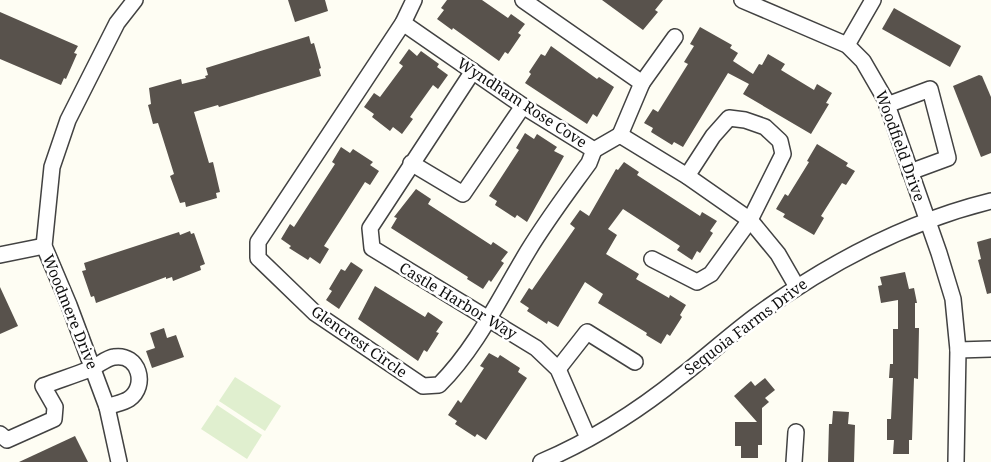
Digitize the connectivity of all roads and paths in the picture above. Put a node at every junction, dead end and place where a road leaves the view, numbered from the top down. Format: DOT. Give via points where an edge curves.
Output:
graph roads {
  1 [pos="135,0"];
  2 [pos="414,0"];
  3 [pos="522,0"];
  4 [pos="742,0"];
  5 [pos="873,0"];
  6 [pos="403,24"];
  7 [pos="675,37"];
  8 [pos="847,45"];
  9 [pos="472,71"];
  10 [pos="642,83"];
  11 [pos="887,105"];
  12 [pos="522,106"];
  13 [pos="620,135"];
  14 [pos="594,150"];
  15 [pos="411,163"];
  16 [pos="910,172"];
  17 [pos="687,176"];
  18 [pos="991,201"];
  19 [pos="750,220"];
  20 [pos="928,221"];
  21 [pos="44,246"];
  22 [pos="0,254"];
  23 [pos="652,259"];
  24 [pos="797,287"];
  25 [pos="488,320"];
  26 [pos="991,349"];
  27 [pos="958,350"];
  28 [pos="635,362"];
  29 [pos="92,368"];
  30 [pos="558,369"];
  31 [pos="107,407"];
  32 [pos="796,432"];
  33 [pos="0,434"];
  34 [pos="588,438"];
  35 [pos="119,462"];
  36 [pos="540,462"];
  37 [pos="794,462"];
  38 [pos="956,462"];
  1 -- 21 [label="street, Woodmere Drive" via="117,23 68,120 52,167"];
  2 -- 6 [label="street, Glencrest Circle"];
  3 -- 10 [label="street"];
  4 -- 8 [label="street, Woodfield Drive"];
  5 -- 8 [label="street"];
  6 -- 9 [label="street, Wyndham Rose Cove"];
  6 -- 25 [label="street, Glencrest Circle" via="258,242 258,258 315,313 423,386 439,385 445,380"];
  7 -- 10 [label="street"];
  8 -- 11 [label="street, Woodfield Drive" via="863,61"];
  9 -- 12 [label="street, Wyndham Rose Cove"];
  9 -- 15 [label="street, Castle Harbor Way"];
  10 -- 13 [label="street"];
  11 -- 16 [label="street, Woodfield Drive"];
  11 -- 16 [label="street" via="930,89 948,158"];
  12 -- 14 [label="street, Wyndham Rose Cove"];
  12 -- 15 [label="street" via="462,194"];
  13 -- 14 [label="street, Wyndham Rose Cove"];
  13 -- 17 [label="street"];
  14 -- 25 [label="street, Glencrest Circle" via="589,163 529,250"];
  15 -- 25 [label="street, Castle Harbor Way" via="370,228 372,248"];
  16 -- 20 [label="street, Woodfield Drive"];
  17 -- 19 [label="street"];
  17 -- 19 [label="street" via="729,118 765,127 780,140 783,154"];
  18 -- 20 [label="street, Sequoia Farms Drive"];
  19 -- 23 [label="street" via="711,274 697,282"];
  19 -- 24 [label="street" via="778,254"];
  20 -- 24 [label="street, Sequoia Farms Drive" via="838,262"];
  20 -- 27 [label="street, Woodfield Drive" via="952,299"];
  21 -- 22 [label="street"];
  21 -- 29 [label="street, Woodmere Drive"];
  24 -- 34 [label="street, Sequoia Farms Drive" via="646,403"];
  25 -- 30 [label="street, Castle Harbor Way" via="536,348"];
  26 -- 27 [label="street"];
  27 -- 38 [label="street, Woodfield Drive"];
  28 -- 30 [label="street" via="587,332"];
  29 -- 31 [label="street, Woodmere Drive"];
  29 -- 31 [label="street" via="114,357 124,358 134,363 140,375 138,386 129,398"];
  29 -- 33 [label="street" via="43,386 55,407 54,419 7,440"];
  30 -- 34 [label="street, Castle Harbor Way"];
  31 -- 35 [label="street, Woodmere Drive"];
  32 -- 37 [label="street"];
  34 -- 36 [label="street, Sequoia Farms Drive"];
}
